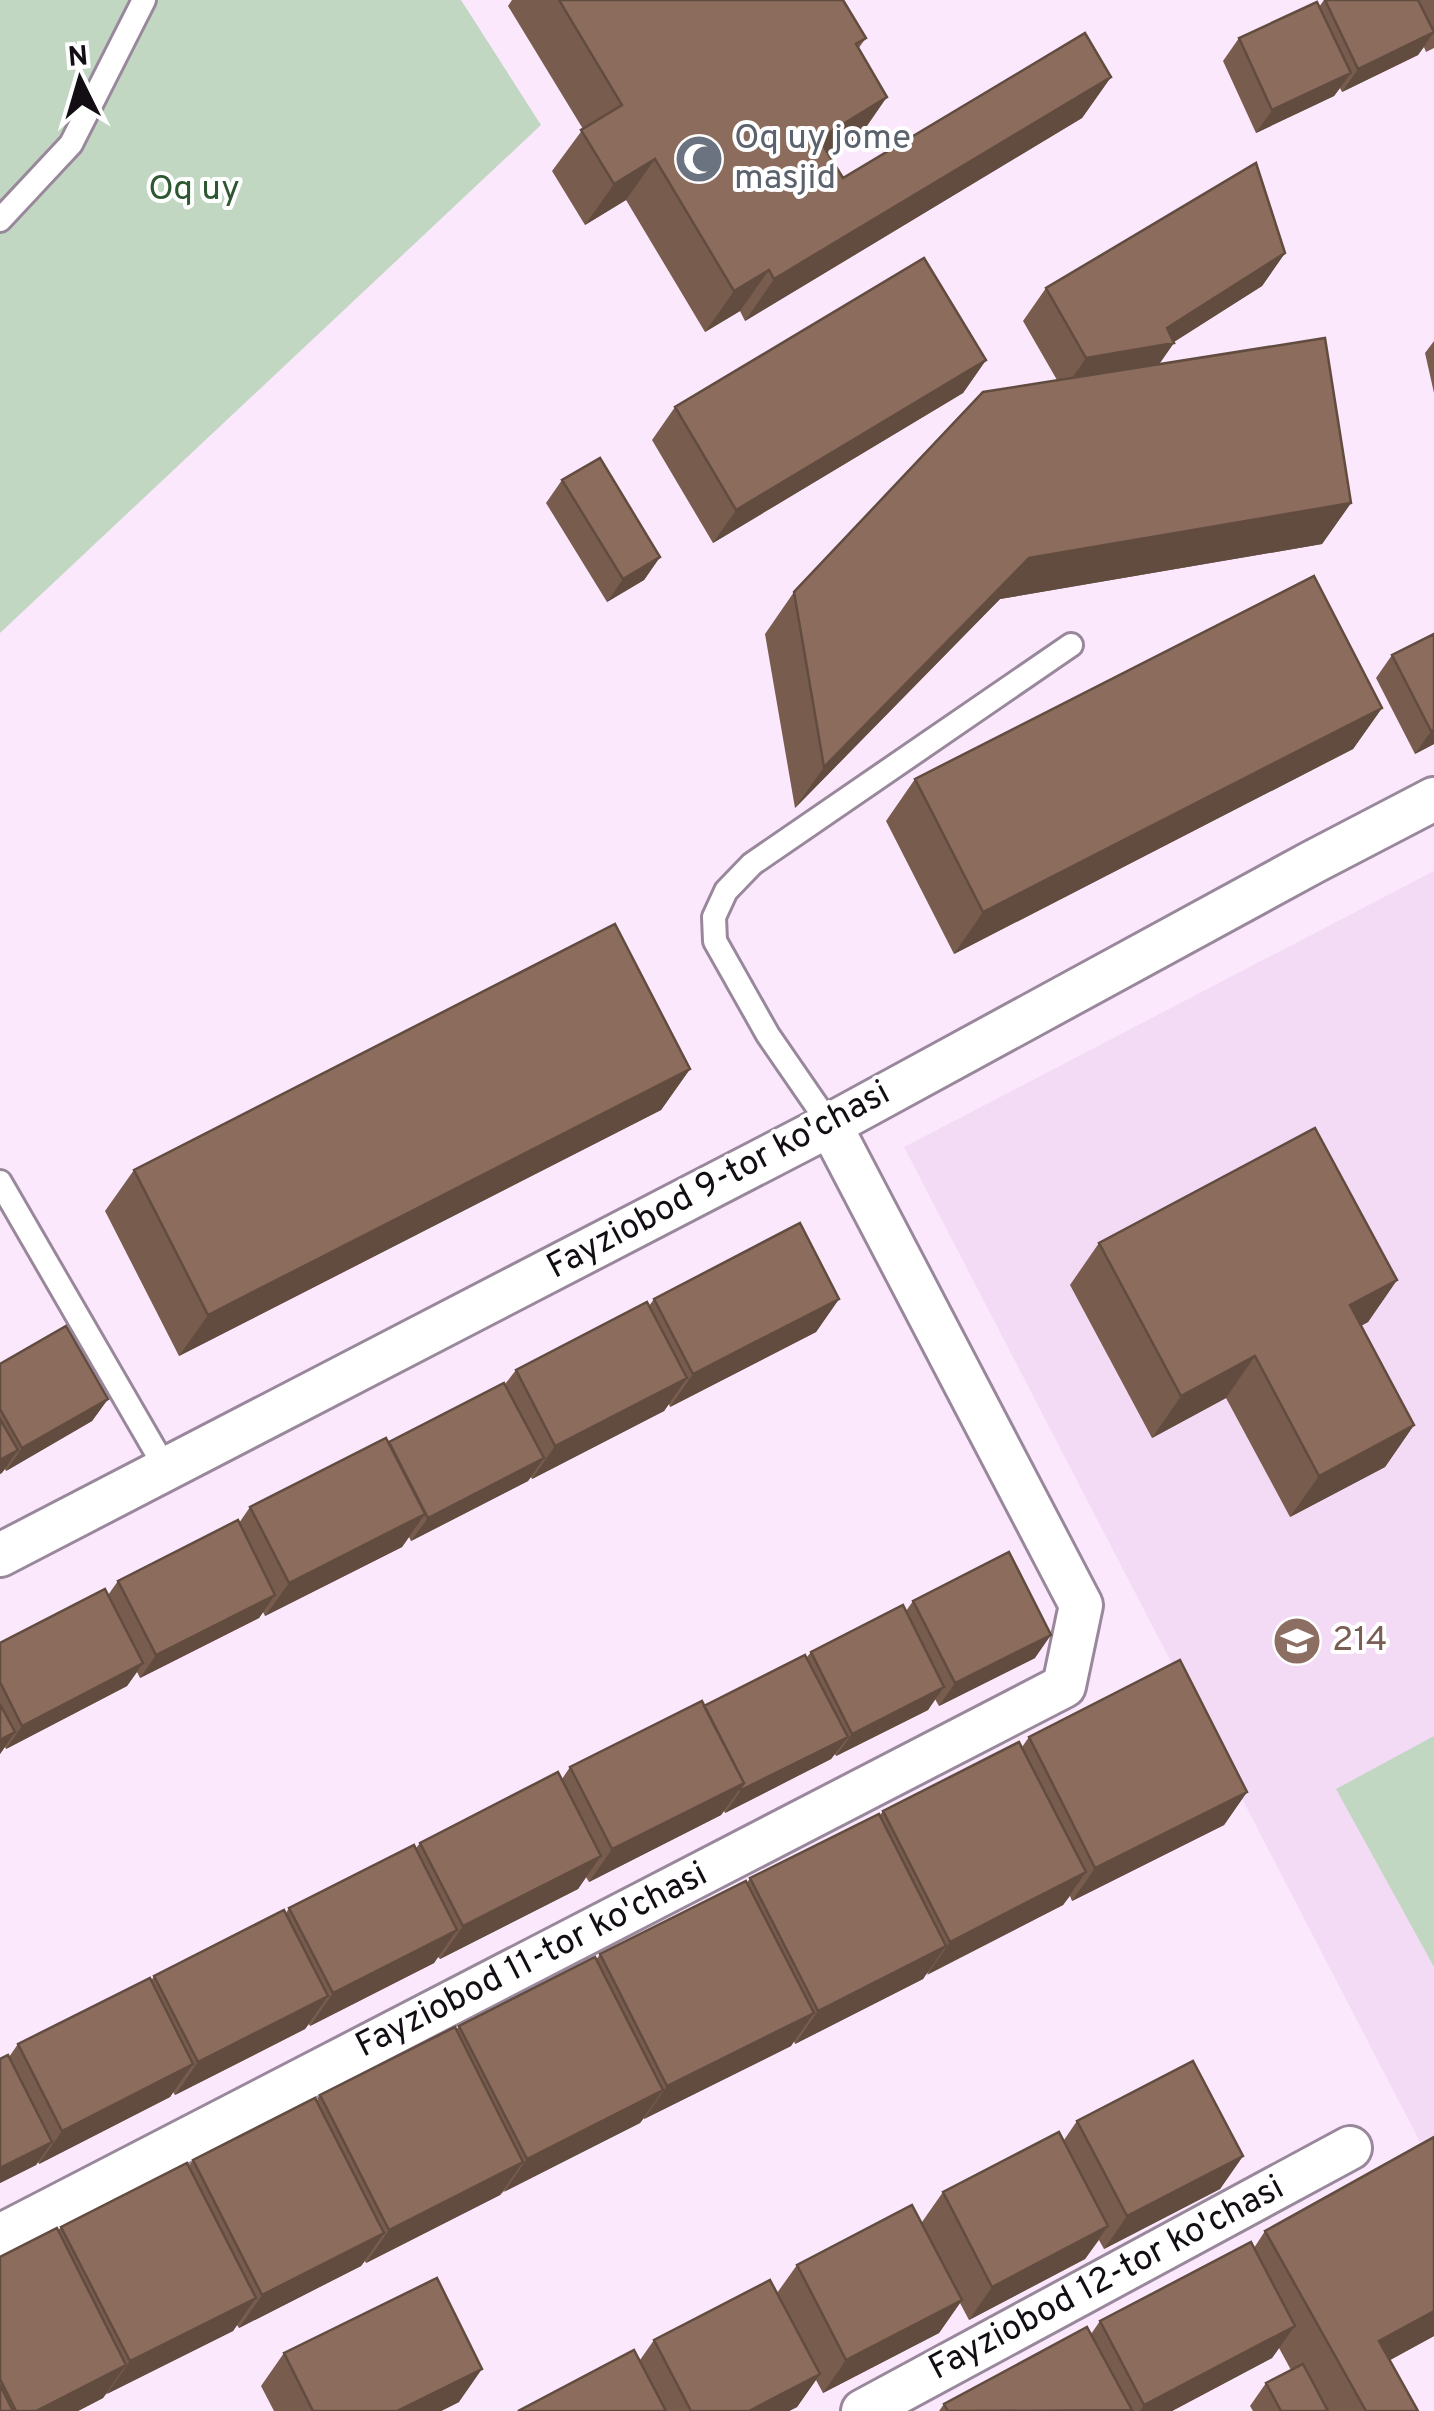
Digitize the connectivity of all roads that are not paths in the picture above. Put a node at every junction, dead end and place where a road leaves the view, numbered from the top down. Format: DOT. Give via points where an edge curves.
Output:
graph roads {
  1 [pos="144,0"];
  2 [pos="0,220"];
  3 [pos="1071,645"];
  4 [pos="1434,799"];
  5 [pos="830,1125"];
  6 [pos="0,1182"];
  7 [pos="166,1469"];
  8 [pos="0,1555"];
  9 [pos="1350,2148"];
  10 [pos="0,2236"];
  11 [pos="863,2411"];
  1 -- 2 [label="lane" via="71,144"];
  3 -- 5 [label="lane" via="752,864 726,891 714,917 715,941"];
  4 -- 5 [label="street, Fayziobod 9-tor ko'chasi"];
  5 -- 7 [label="street, Fayziobod 9-tor ko'chasi"];
  5 -- 10 [label="street, Fayziobod 11-tor ko'chasi" via="1081,1605 1064,1686"];
  6 -- 7 [label="lane"];
  7 -- 8 [label="street, Fayziobod 9-tor ko'chasi"];
  9 -- 11 [label="street, Fayziobod 12-tor ko'chasi"];
}
